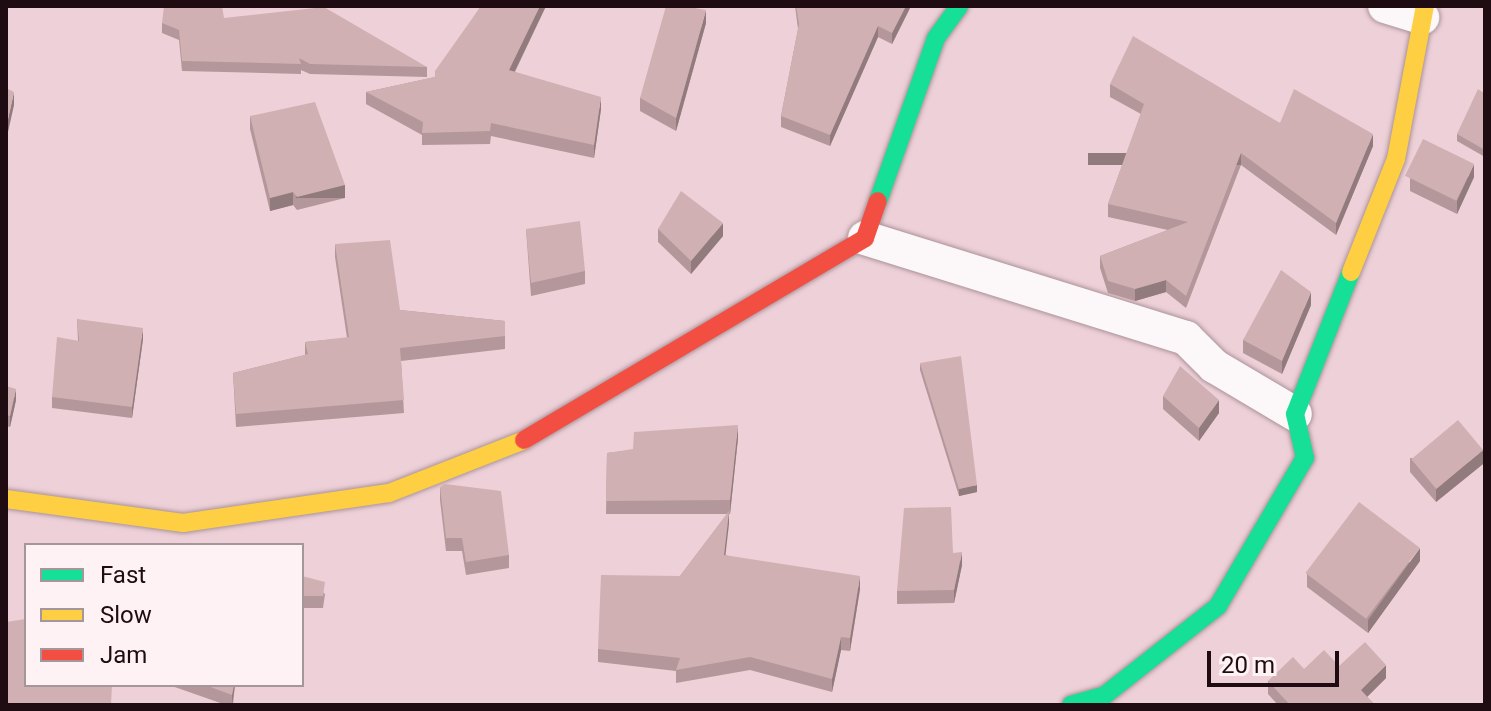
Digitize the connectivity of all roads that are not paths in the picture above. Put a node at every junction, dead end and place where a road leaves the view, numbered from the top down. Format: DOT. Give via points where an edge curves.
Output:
graph roads {
  1 [pos="959,6"];
  2 [pos="1385,6"];
  3 [pos="1424,11"];
  4 [pos="865,238"];
  5 [pos="1295,414"];
  6 [pos="6,499"];
  7 [pos="1071,705"];
  1 -- 4 [label="street" via="936,38"];
  2 -- 3 [label="street"];
  3 -- 5 [label="street" via="1396,159"];
  4 -- 5 [label="street" via="1186,338 1214,366"];
  4 -- 6 [label="street" via="538,434 389,493 183,523"];
  5 -- 7 [label="street" via="1305,458 1218,606 1105,695"];
}
